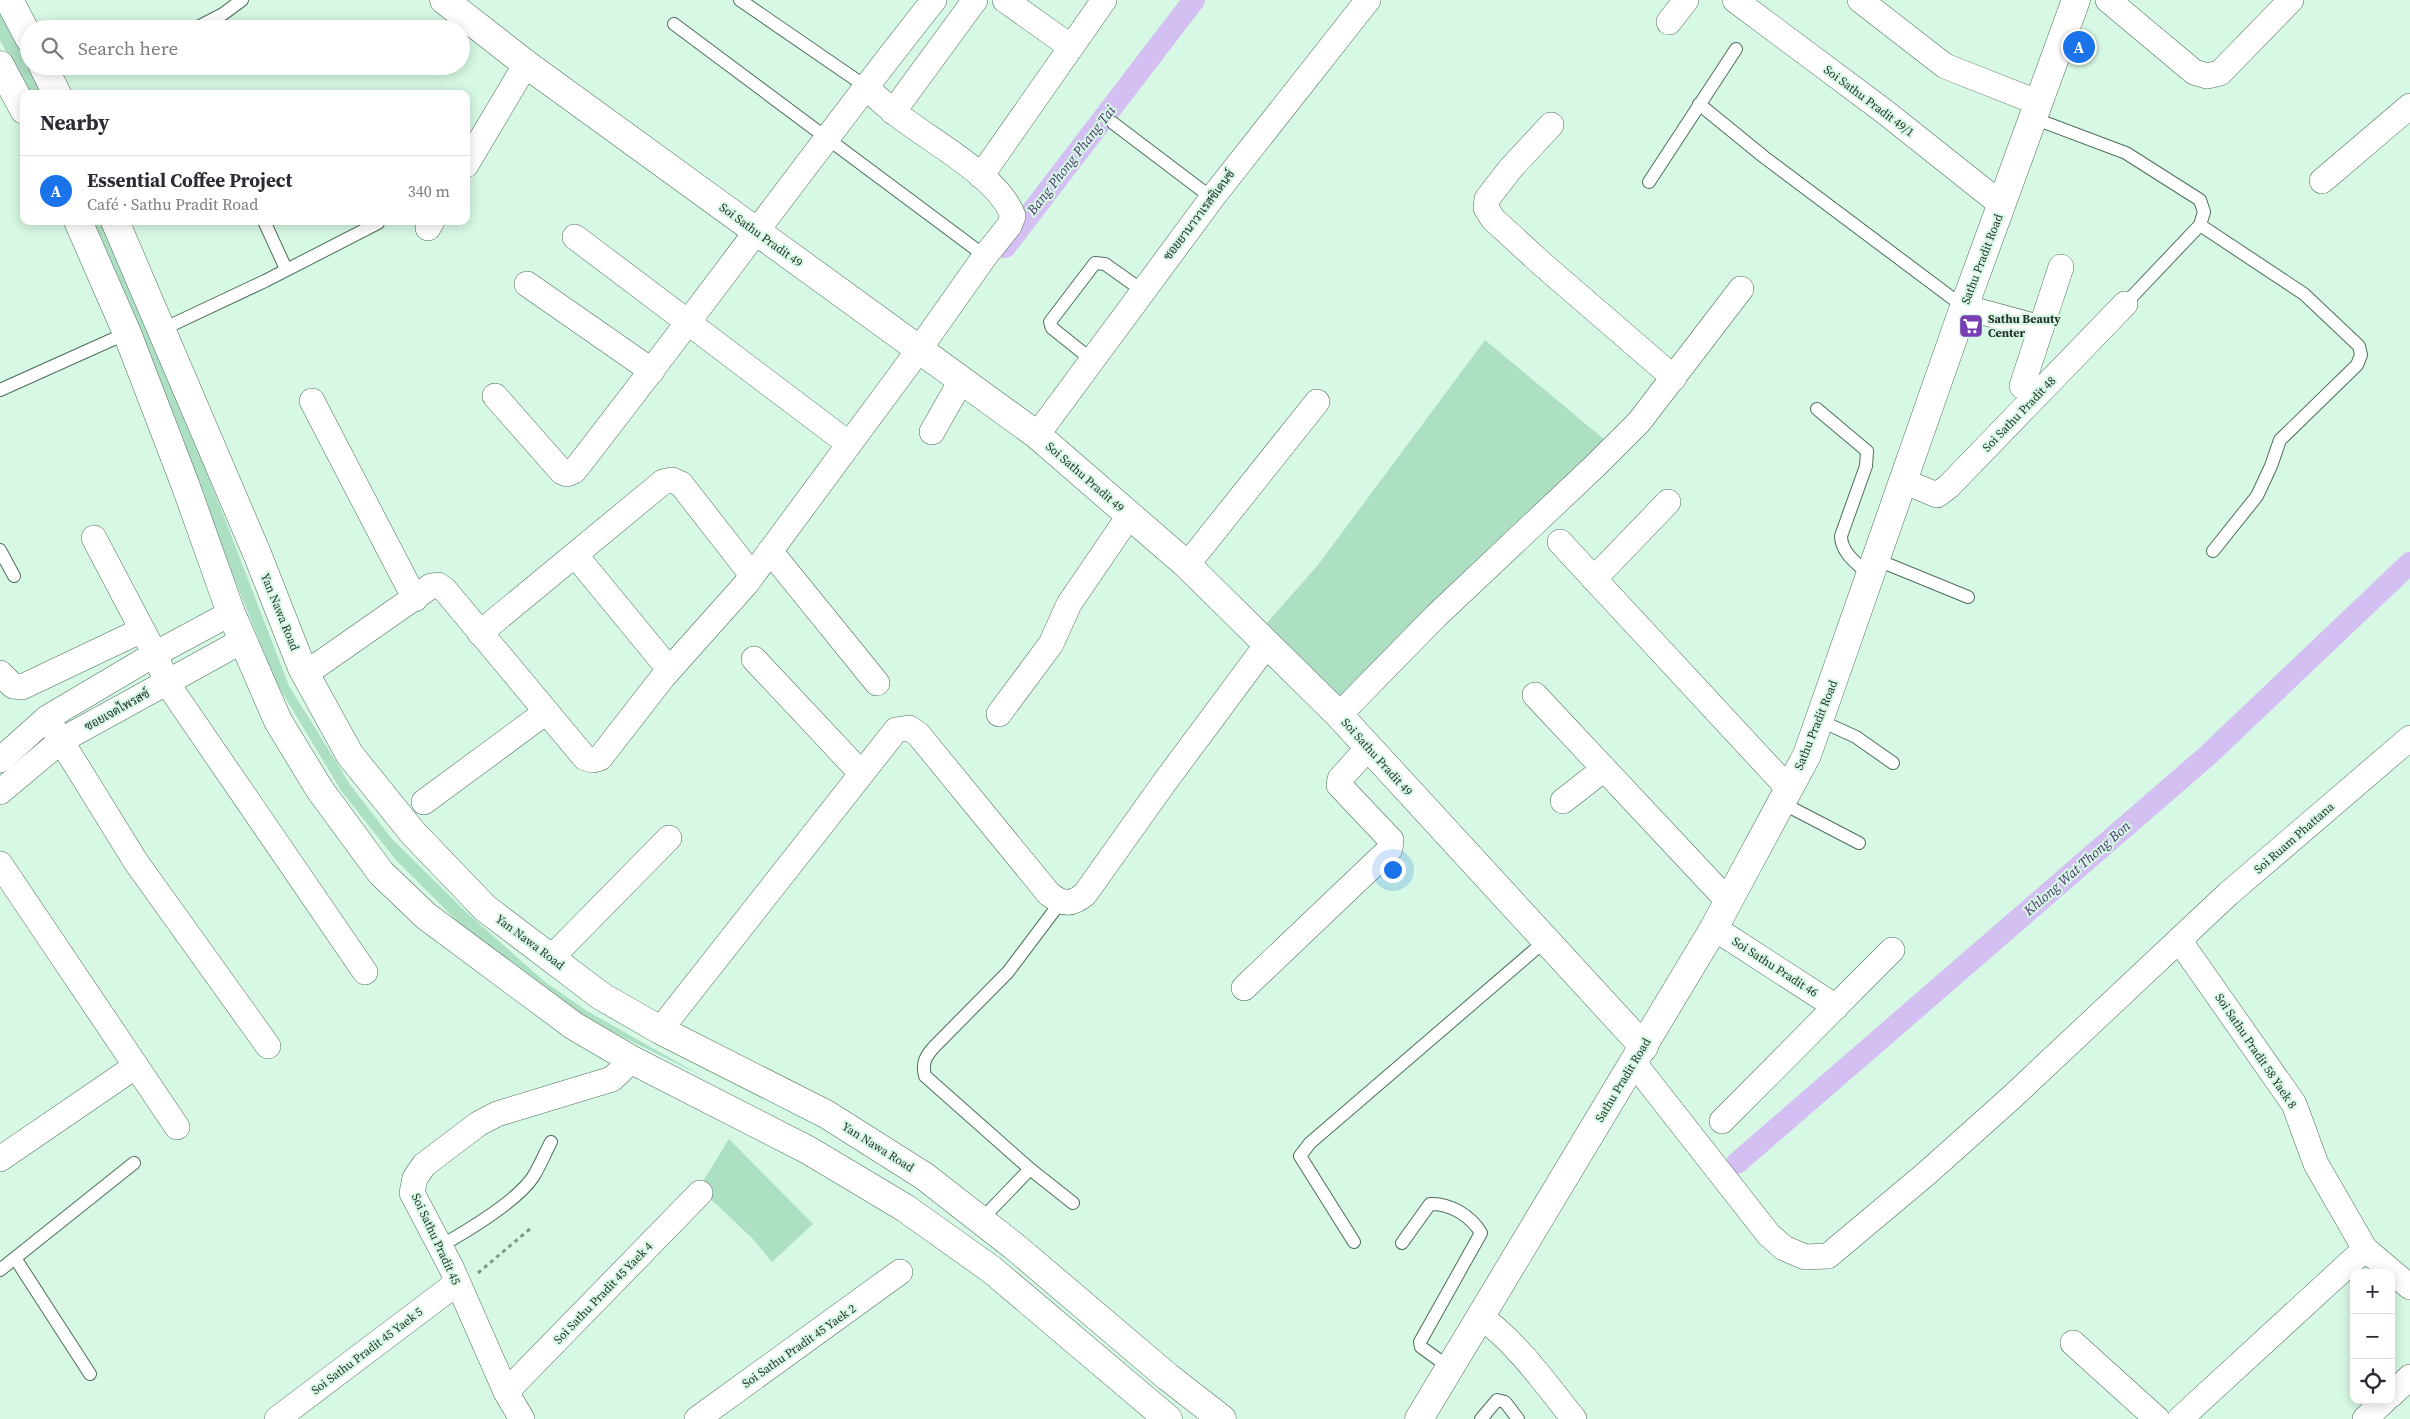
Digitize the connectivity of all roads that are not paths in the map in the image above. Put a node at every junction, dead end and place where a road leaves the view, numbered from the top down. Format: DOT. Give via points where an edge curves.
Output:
graph roads {
  1 [pos="10,0"];
  2 [pos="242,0"];
  3 [pos="444,0"];
  4 [pos="740,0"];
  5 [pos="975,0"];
  6 [pos="1006,0"];
  7 [pos="1104,0"];
  8 [pos="1368,0"];
  9 [pos="1686,0"];
  10 [pos="1735,0"];
  11 [pos="1860,0"];
  12 [pos="2076,0"];
  13 [pos="2108,0"];
  14 [pos="2291,0"];
  15 [pos="924,3"];
  16 [pos="20,20"];
  17 [pos="211,20"];
  18 [pos="470,20"];
  19 [pos="470,20"];
  20 [pos="1669,22"];
  21 [pos="674,24"];
  22 [pos="1072,47"];
  23 [pos="1736,49"];
  24 [pos="526,64"];
  25 [pos="48,75"];
  26 [pos="3,77"];
  27 [pos="865,86"];
  28 [pos="55,90"];
  29 [pos="20,104"];
  30 [pos="1699,104"];
  31 [pos="2410,106"];
  32 [pos="2036,110"];
  33 [pos="894,112"];
  34 [pos="1113,123"];
  35 [pos="1551,125"];
  36 [pos="827,137"];
  37 [pos="470,157"];
  38 [pos="981,176"];
  39 [pos="2322,181"];
  40 [pos="1649,182"];
  41 [pos="1212,198"];
  42 [pos="2002,205"];
  43 [pos="80,225"];
  44 [pos="117,225"];
  45 [pos="266,225"];
  46 [pos="374,225"];
  47 [pos="2200,225"];
  48 [pos="756,232"];
  49 [pos="575,237"];
  50 [pos="984,256"];
  51 [pos="2061,267"];
  52 [pos="286,269"];
  53 [pos="527,284"];
  54 [pos="1742,288"];
  55 [pos="1143,291"];
  56 [pos="2125,304"];
  57 [pos="1964,307"];
  58 [pos="690,322"];
  59 [pos="2041,328"];
  60 [pos="163,329"];
  61 [pos="127,333"];
  62 [pos="918,351"];
  63 [pos="1092,360"];
  64 [pos="652,371"];
  65 [pos="1674,378"];
  66 [pos="962,382"];
  67 [pos="2022,386"];
  68 [pos="0,390"];
  69 [pos="495,396"];
  70 [pos="312,401"];
  71 [pos="1317,402"];
  72 [pos="1817,409"];
  73 [pos="932,432"];
  74 [pos="1037,435"];
  75 [pos="849,444"];
  76 [pos="1903,481"];
  77 [pos="1668,502"];
  78 [pos="1129,516"];
  79 [pos="94,538"];
  80 [pos="1560,542"];
  81 [pos="0,550"];
  82 [pos="2213,550"];
  83 [pos="770,551"];
  84 [pos="576,556"];
  85 [pos="1187,565"];
  86 [pos="1873,567"];
  87 [pos="14,576"];
  88 [pos="752,576"];
  89 [pos="1594,579"];
  90 [pos="1968,597"];
  91 [pos="415,598"];
  92 [pos="231,613"];
  93 [pos="142,630"];
  94 [pos="480,633"];
  95 [pos="242,641"];
  96 [pos="1268,643"];
  97 [pos="155,654"];
  98 [pos="754,659"];
  99 [pos="669,669"];
  100 [pos="0,673"];
  101 [pos="305,674"];
  102 [pos="167,683"];
  103 [pos="877,683"];
  104 [pos="1535,695"];
  105 [pos="546,712"];
  106 [pos="999,714"];
  107 [pos="1339,716"];
  108 [pos="47,718"];
  109 [pos="1821,721"];
  110 [pos="2410,738"];
  111 [pos="62,740"];
  112 [pos="1368,748"];
  113 [pos="0,760"];
  114 [pos="1893,763"];
  115 [pos="1604,769"];
  116 [pos="861,773"];
  117 [pos="0,792"];
  118 [pos="1786,796"];
  119 [pos="1563,801"];
  120 [pos="424,802"];
  121 [pos="668,838"];
  122 [pos="1859,843"];
  123 [pos="0,864"];
  124 [pos="1729,902"];
  125 [pos="1060,903"];
  126 [pos="1714,928"];
  127 [pos="2179,940"];
  128 [pos="1545,941"];
  129 [pos="1892,950"];
  130 [pos="551,958"];
  131 [pos="365,972"];
  132 [pos="1244,988"];
  133 [pos="1836,1007"];
  134 [pos="660,1030"];
  135 [pos="268,1046"];
  136 [pos="1639,1055"];
  137 [pos="632,1060"];
  138 [pos="719,1060"];
  139 [pos="136,1066"];
  140 [pos="1722,1121"];
  141 [pos="757,1124"];
  142 [pos="177,1127"];
  143 [pos="551,1142"];
  144 [pos="0,1159"];
  145 [pos="134,1163"];
  146 [pos="1030,1169"];
  147 [pos="700,1193"];
  148 [pos="1072,1203"];
  149 [pos="981,1220"];
  150 [pos="1354,1242"];
  151 [pos="1402,1243"];
  152 [pos="440,1246"];
  153 [pos="2365,1249"];
  154 [pos="15,1258"];
  155 [pos="0,1270"];
  156 [pos="900,1272"];
  157 [pos="458,1287"];
  158 [pos="2410,1287"];
  159 [pos="1480,1316"];
  160 [pos="2073,1343"];
  161 [pos="1450,1368"];
  162 [pos="90,1374"];
  163 [pos="2410,1377"];
  164 [pos="2395,1390"];
  165 [pos="506,1392"];
  166 [pos="2381,1404"];
  167 [pos="277,1419"];
  168 [pos="522,1419"];
  169 [pos="697,1419"];
  170 [pos="1168,1419"];
  171 [pos="1222,1419"];
  172 [pos="1419,1419"];
  173 [pos="1481,1419"];
  174 [pos="1518,1419"];
  175 [pos="1574,1419"];
  176 [pos="2157,1419"];
  177 [pos="2180,1419"];
  178 [pos="2365,1419"];
  1 -- 16 [label="main road"];
  2 -- 17 [label="lane"];
  3 -- 18 [label="main road, Soi Sathu Pradit 49"];
  4 -- 27 [label="lane"];
  5 -- 33 [label="street"];
  6 -- 22 [label="street"];
  7 -- 22 [label="street"];
  8 -- 41 [label="street, ซอยยานาวาเรสซิเดนซ์"];
  9 -- 20 [label="street"];
  10 -- 42 [label="street, Soi Sathu Pradit 49/1" via="1885,112"];
  11 -- 32 [label="street" via="1945,66"];
  12 -- 32 [label="main road, Sathu Pradit Road"];
  13 -- 14 [label="street" via="2194,72 2208,76 2220,73"];
  15 -- 27 [label="street"];
  19 -- 24 [label="main road, Soi Sathu Pradit 49"];
  21 -- 36 [label="lane"];
  22 -- 38 [label="street"];
  23 -- 30 [label="lane"];
  24 -- 37 [label="street"];
  24 -- 48 [label="main road, Soi Sathu Pradit 49"];
  25 -- 28 [label="main road"];
  26 -- 29 [label="main road"];
  27 -- 33 [label="street"];
  27 -- 36 [label="street"];
  30 -- 40 [label="lane"];
  30 -- 57 [label="lane" via="1764,157"];
  31 -- 39 [label="street"];
  32 -- 42 [label="main road, Sathu Pradit Road"];
  32 -- 47 [label="lane" via="2126,153 2200,200 2204,212"];
  33 -- 38 [label="street"];
  34 -- 41 [label="lane"];
  35 -- 65 [label="street" via="1487,199 1486,208 1493,219 1542,264"];
  36 -- 48 [label="street"];
  36 -- 50 [label="lane"];
  38 -- 50 [label="street" via="1010,208 1013,216 1009,226"];
  41 -- 55 [label="street, ซอยยานาวาเรสซิเดนซ์"];
  42 -- 57 [label="main road, Sathu Pradit Road"];
  43 -- 61 [label="main road"];
  44 -- 60 [label="main road, Yan Nawa Road"];
  45 -- 52 [label="lane"];
  46 -- 52 [label="lane"];
  47 -- 56 [label="lane"];
  47 -- 82 [label="lane" via="2304,294 2359,346 2360,355 2357,365 2280,440 2257,496"];
  48 -- 58 [label="street"];
  48 -- 62 [label="main road, Soi Sathu Pradit 49"];
  49 -- 58 [label="street"];
  50 -- 62 [label="street"];
  51 -- 59 [label="street"];
  52 -- 60 [label="lane"];
  53 -- 64 [label="street"];
  54 -- 65 [label="street"];
  55 -- 63 [label="street, ซอยยานาวาเรสซิเดนซ์"];
  55 -- 63 [label="lane" via="1105,264 1095,263 1050,322 1052,328"];
  56 -- 76 [label="street, Soi Sathu Pradit 48" via="1950,486 1937,496"];
  57 -- 59 [label="street"];
  57 -- 76 [label="main road, Sathu Pradit Road"];
  58 -- 64 [label="street"];
  58 -- 75 [label="street"];
  59 -- 67 [label="street"];
  60 -- 101 [label="main road, Yan Nawa Road"];
  61 -- 68 [label="lane"];
  61 -- 92 [label="main road" via="186,484"];
  62 -- 66 [label="main road, Soi Sathu Pradit 49"];
  62 -- 75 [label="street"];
  63 -- 74 [label="street, ซอยยานาวาเรสซิเดนซ์"];
  64 -- 69 [label="street" via="574,471 568,474 562,472"];
  65 -- 107 [label="street" via="1639,422 1436,616"];
  66 -- 73 [label="street"];
  66 -- 74 [label="main road, Soi Sathu Pradit 49"];
  70 -- 91 [label="street"];
  71 -- 85 [label="street"];
  72 -- 86 [label="lane" via="1867,451 1866,466 1841,542 1844,550"];
  74 -- 78 [label="main road, Soi Sathu Pradit 49"];
  75 -- 83 [label="street"];
  76 -- 86 [label="main road, Sathu Pradit Road"];
  77 -- 89 [label="street"];
  78 -- 85 [label="main road, Soi Sathu Pradit 49"];
  78 -- 106 [label="street" via="1069,604 1051,644"];
  79 -- 93 [label="street"];
  80 -- 89 [label="street"];
  81 -- 87 [label="lane"];
  83 -- 88 [label="street"];
  83 -- 103 [label="street"];
  84 -- 88 [label="street" via="654,488 672,480 681,484"];
  84 -- 94 [label="street"];
  84 -- 99 [label="street"];
  85 -- 96 [label="main road, Soi Sathu Pradit 49"];
  86 -- 90 [label="lane"];
  86 -- 109 [label="main road, Sathu Pradit Road"];
  88 -- 99 [label="street"];
  89 -- 118 [label="street"];
  91 -- 94 [label="street" via="431,586 438,585"];
  91 -- 101 [label="street"];
  92 -- 95 [label="main road"];
  92 -- 97 [label="street"];
  93 -- 97 [label="street"];
  93 -- 100 [label="street" via="22,687 13,686"];
  94 -- 105 [label="street"];
  95 -- 102 [label="street, ซอยเจดไพรสซ์"];
  95 -- 137 [label="main road" via="278,721 320,790 382,873 459,943 574,1026"];
  96 -- 107 [label="main road, Soi Sathu Pradit 49"];
  96 -- 125 [label="street" via="1085,894 1074,903"];
  97 -- 102 [label="street"];
  97 -- 108 [label="street"];
  98 -- 116 [label="street"];
  99 -- 105 [label="street" via="600,758 585,758"];
  101 -- 130 [label="main road, Yan Nawa Road" via="350,755 414,833 484,908"];
  102 -- 111 [label="street, ซอยเจดไพรสซ์"];
  102 -- 131 [label="street"];
  104 -- 115 [label="street"];
  105 -- 120 [label="street"];
  107 -- 112 [label="main road, Soi Sathu Pradit 49"];
  108 -- 111 [label="street"];
  108 -- 113 [label="street"];
  109 -- 114 [label="lane" via="1856,737"];
  109 -- 118 [label="main road, Sathu Pradit Road"];
  110 -- 127 [label="street, Soi Ruam Phattana"];
  111 -- 117 [label="street, ซอยเจดไพรสซ์"];
  111 -- 135 [label="street" via="136,862"];
  112 -- 128 [label="main road, Soi Sathu Pradit 49"];
  112 -- 132 [label="street" via="1340,779 1339,785 1391,840 1390,849"];
  115 -- 119 [label="street"];
  115 -- 124 [label="street"];
  116 -- 125 [label="street" via="896,730 909,728 918,734 1049,894"];
  116 -- 134 [label="street"];
  118 -- 122 [label="lane"];
  118 -- 124 [label="main road, Sathu Pradit Road"];
  121 -- 130 [label="street"];
  123 -- 139 [label="street"];
  124 -- 126 [label="main road, Sathu Pradit Road"];
  125 -- 146 [label="lane" via="1008,972 934,1047 925,1057 923,1066 925,1076"];
  126 -- 133 [label="street, Soi Sathu Pradit 46"];
  126 -- 136 [label="main road, Sathu Pradit Road"];
  127 -- 136 [label="street, Soi Ruam Phattana" via="2012,1097 1828,1256 1805,1256 1784,1248 1769,1235"];
  127 -- 153 [label="street, Soi Sathu Pradit 58 Yaek 8" via="2294,1104 2316,1164"];
  128 -- 136 [label="main road, Soi Sathu Pradit 49"];
  128 -- 150 [label="lane" via="1300,1156"];
  129 -- 133 [label="street"];
  130 -- 134 [label="main road, Yan Nawa Road" via="601,996"];
  133 -- 140 [label="street"];
  134 -- 138 [label="main road, Yan Nawa Road"];
  136 -- 159 [label="main road, Sathu Pradit Road"];
  137 -- 141 [label="main road"];
  137 -- 152 [label="street, Soi Sathu Pradit 45" via="612,1079 497,1114 478,1124 424,1165 415,1178 412,1193"];
  138 -- 141 [label="main road" via="732,1080 789,1114 783,1128"];
  138 -- 149 [label="main road, Yan Nawa Road" via="826,1114 924,1176"];
  139 -- 142 [label="street"];
  139 -- 144 [label="street"];
  141 -- 170 [label="main road" via="808,1150 905,1208 984,1264"];
  143 -- 152 [label="lane" via="532,1178 505,1204"];
  145 -- 154 [label="lane"];
  146 -- 148 [label="lane"];
  146 -- 149 [label="lane"];
  147 -- 165 [label="street, Soi Sathu Pradit 45 Yaek 4"];
  149 -- 171 [label="main road, Yan Nawa Road"];
  151 -- 161 [label="lane" via="1430,1204 1443,1204 1474,1222 1481,1233 1420,1342 1421,1347"];
  152 -- 157 [label="street, Soi Sathu Pradit 45"];
  153 -- 158 [label="street, Soi Sathu Pradit 58 Yaek 8"];
  153 -- 177 [label="street"];
  154 -- 155 [label="lane"];
  154 -- 162 [label="lane"];
  156 -- 169 [label="street, Soi Sathu Pradit 45 Yaek 2"];
  157 -- 165 [label="street, Soi Sathu Pradit 45"];
  157 -- 167 [label="street, Soi Sathu Pradit 45 Yaek 5"];
  159 -- 161 [label="main road, Sathu Pradit Road"];
  159 -- 175 [label="street" via="1515,1346"];
  160 -- 176 [label="street"];
  161 -- 172 [label="main road, Sathu Pradit Road"];
  163 -- 164 [label="street"];
  165 -- 168 [label="street, Soi Sathu Pradit 45"];
  166 -- 178 [label="street"];
  173 -- 174 [label="lane" via="1497,1400 1504,1402"];
}
